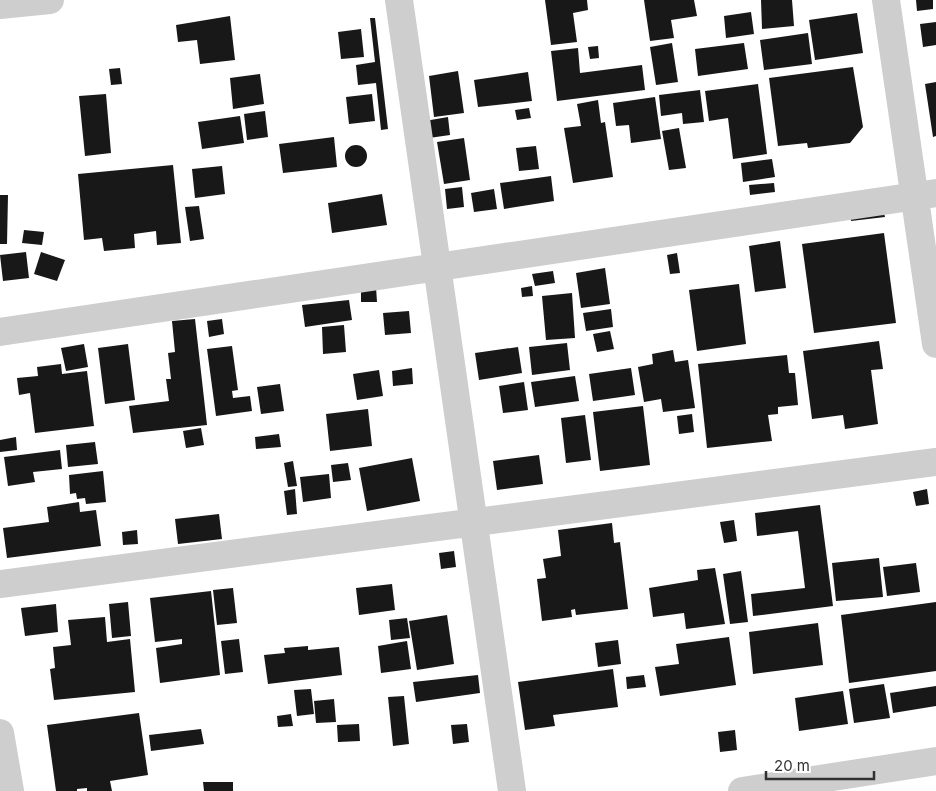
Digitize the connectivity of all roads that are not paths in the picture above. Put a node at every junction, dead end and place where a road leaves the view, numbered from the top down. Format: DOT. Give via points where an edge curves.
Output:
graph roads {
  1 [pos="50,0"];
  2 [pos="399,0"];
  3 [pos="886,0"];
  4 [pos="0,4"];
  5 [pos="926,194"];
  6 [pos="437,267"];
  7 [pos="0,332"];
  8 [pos="936,344"];
  9 [pos="936,462"];
  10 [pos="474,522"];
  11 [pos="0,584"];
  12 [pos="0,733"];
  13 [pos="936,761"];
  14 [pos="10,791"];
  15 [pos="512,791"];
  16 [pos="742,791"];
  1 -- 4 [label="street"];
  2 -- 6 [label="street"];
  3 -- 5 [label="street"];
  5 -- 6 [label="street"];
  5 -- 8 [label="street"];
  6 -- 7 [label="street"];
  6 -- 10 [label="street"];
  9 -- 10 [label="street"];
  10 -- 11 [label="street"];
  10 -- 15 [label="street"];
  12 -- 14 [label="street"];
  13 -- 16 [label="street"];
}
